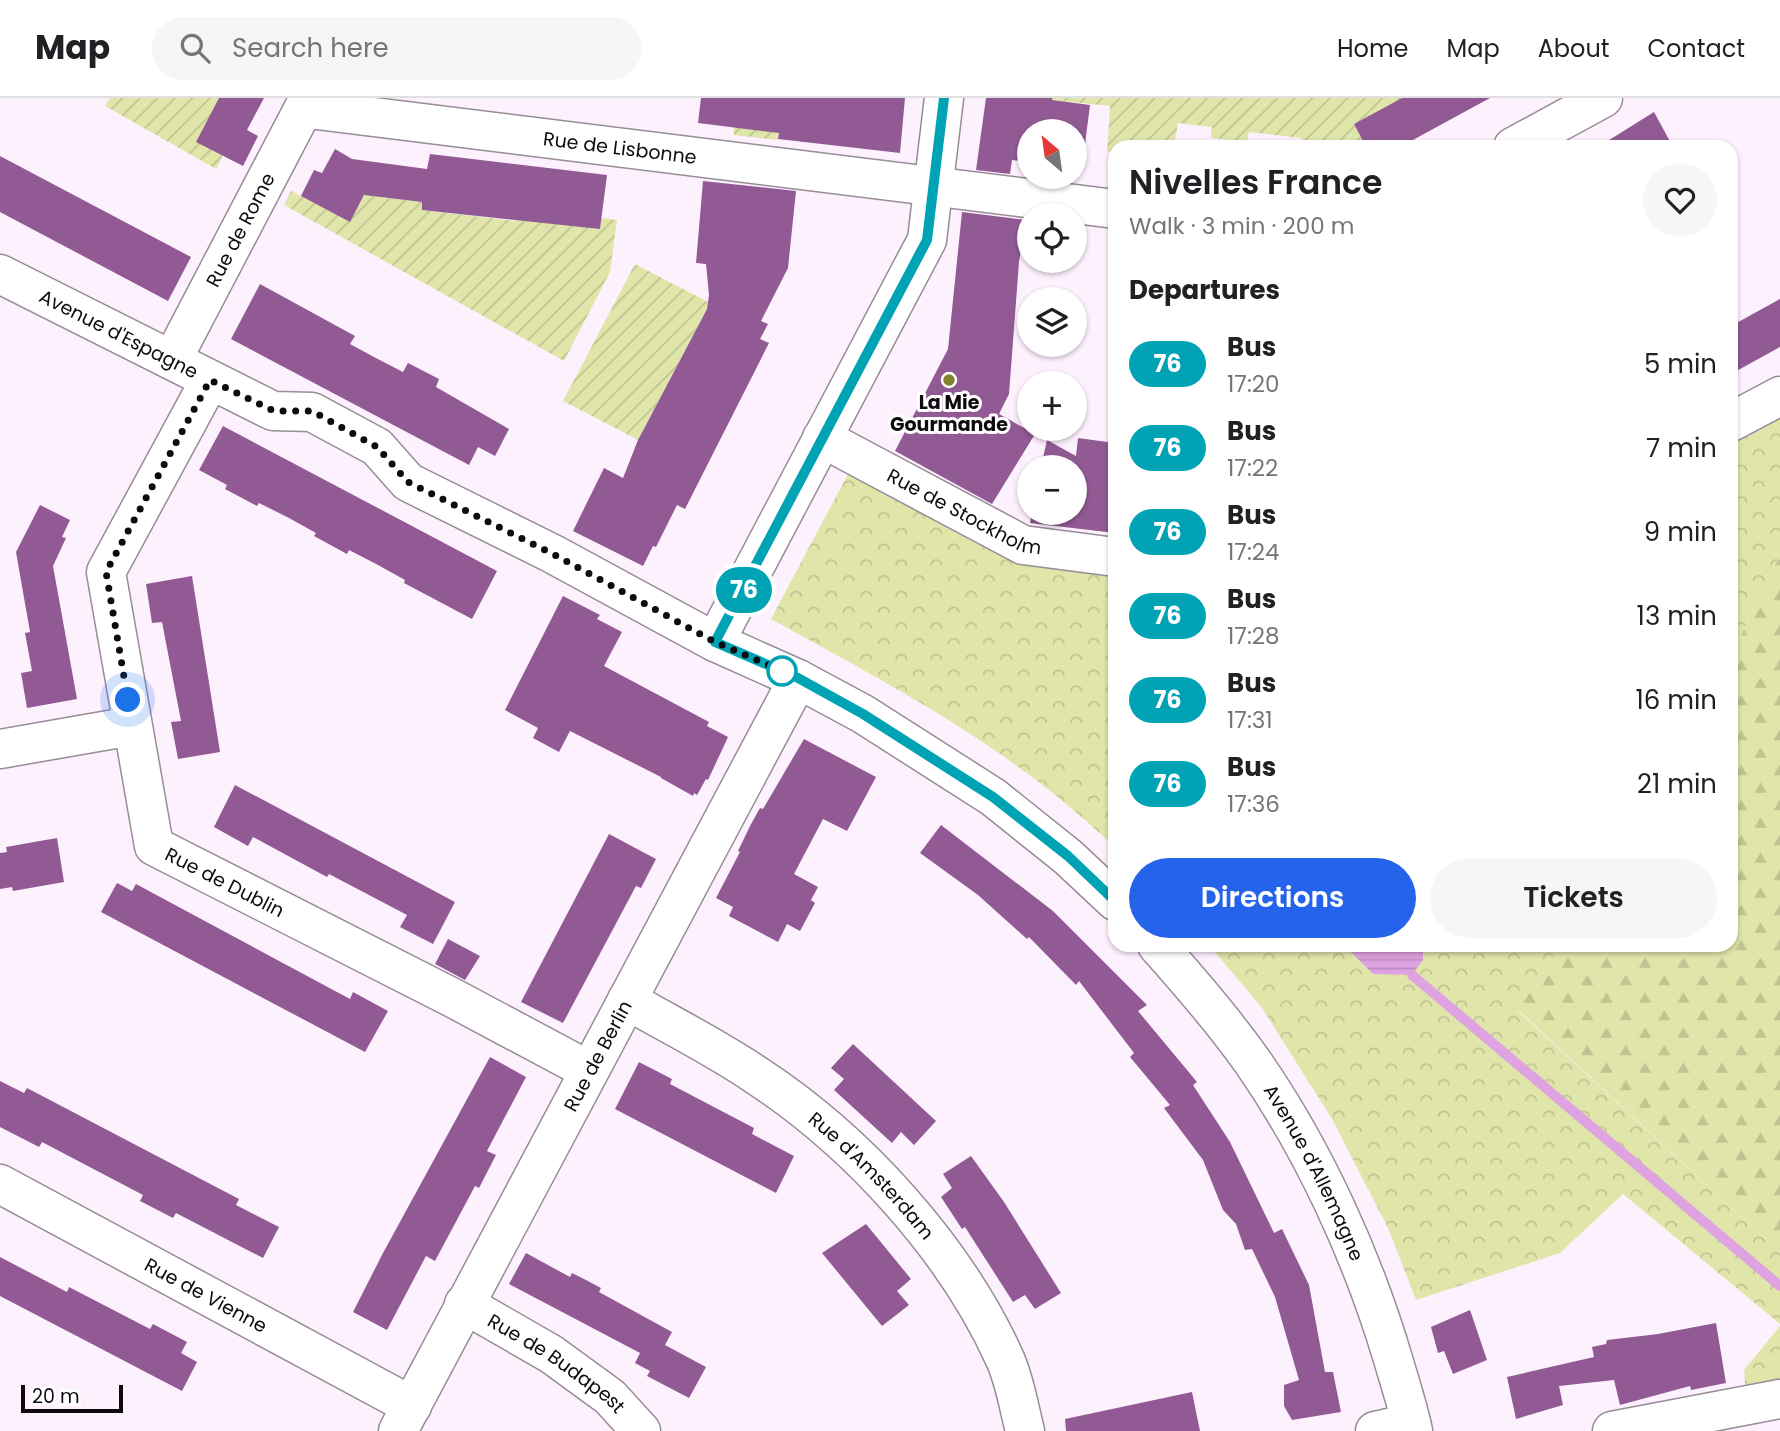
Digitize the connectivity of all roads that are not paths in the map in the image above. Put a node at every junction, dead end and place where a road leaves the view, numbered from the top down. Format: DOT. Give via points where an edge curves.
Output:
graph roads {
  1 [pos="944,98"];
  2 [pos="1602,98"];
  3 [pos="307,102"];
  4 [pos="1526,140"];
  5 [pos="933,188"];
  6 [pos="1108,208"];
  7 [pos="0,274"];
  8 [pos="172,360"];
  9 [pos="210,380"];
  10 [pos="1780,396"];
  11 [pos="1738,418"];
  12 [pos="822,438"];
  13 [pos="1108,556"];
  14 [pos="715,642"];
  15 [pos="798,678"];
  16 [pos="132,726"];
  17 [pos="0,749"];
  18 [pos="1108,894"];
  19 [pos="1163,952"];
  20 [pos="627,1000"];
  21 [pos="588,1070"];
  22 [pos="0,1184"];
  23 [pos="464,1304"];
  24 [pos="1780,1399"];
  25 [pos="405,1419"];
  26 [pos="1412,1427"];
  27 [pos="641,1431"];
  28 [pos="1025,1431"];
  29 [pos="1375,1431"];
  30 [pos="1612,1431"];
  1 -- 5 [label="street"];
  2 -- 4 [label="street"];
  3 -- 5 [label="street, Rue de Lisbonne" via="317,110"];
  3 -- 8 [label="street, Rue de Rome"];
  5 -- 6 [label="street, Rue de Lisbonne"];
  5 -- 12 [label="street" via="927,240"];
  7 -- 8 [label="street, Avenue d'Espagne"];
  8 -- 9 [label="street, Avenue d'Espagne"];
  9 -- 14 [label="street, Avenue d'Espagne" via="274,411 312,411 377,447 408,482"];
  9 -- 16 [label="street, Rue de Dublin" via="106,572"];
  10 -- 11 [label="street"];
  12 -- 13 [label="street, Rue de Stockholm" via="1023,545"];
  12 -- 14 [label="street"];
  14 -- 15 [label="street"];
  15 -- 18 [label="street" via="993,797"];
  15 -- 20 [label="street, Rue de Berlin"];
  16 -- 17 [label="street"];
  16 -- 21 [label="street, Rue de Dublin" via="154,846"];
  19 -- 26 [label="street, Avenue d'Allemagne" via="1252,1062 1317,1171 1378,1310"];
  20 -- 21 [label="street, Rue de Berlin"];
  20 -- 28 [label="street, Rue d'Amsterdam" via="756,1074 813,1116 911,1211 970,1294 1006,1361"];
  21 -- 23 [label="street, Rue de Berlin"];
  22 -- 25 [label="street, Rue de Vienne"];
  23 -- 25 [label="street, Rue de Berlin"];
  23 -- 27 [label="street, Rue de Budapest" via="551,1354 610,1397"];
  24 -- 30 [label="street"];
  26 -- 29 [label="street"];
}
